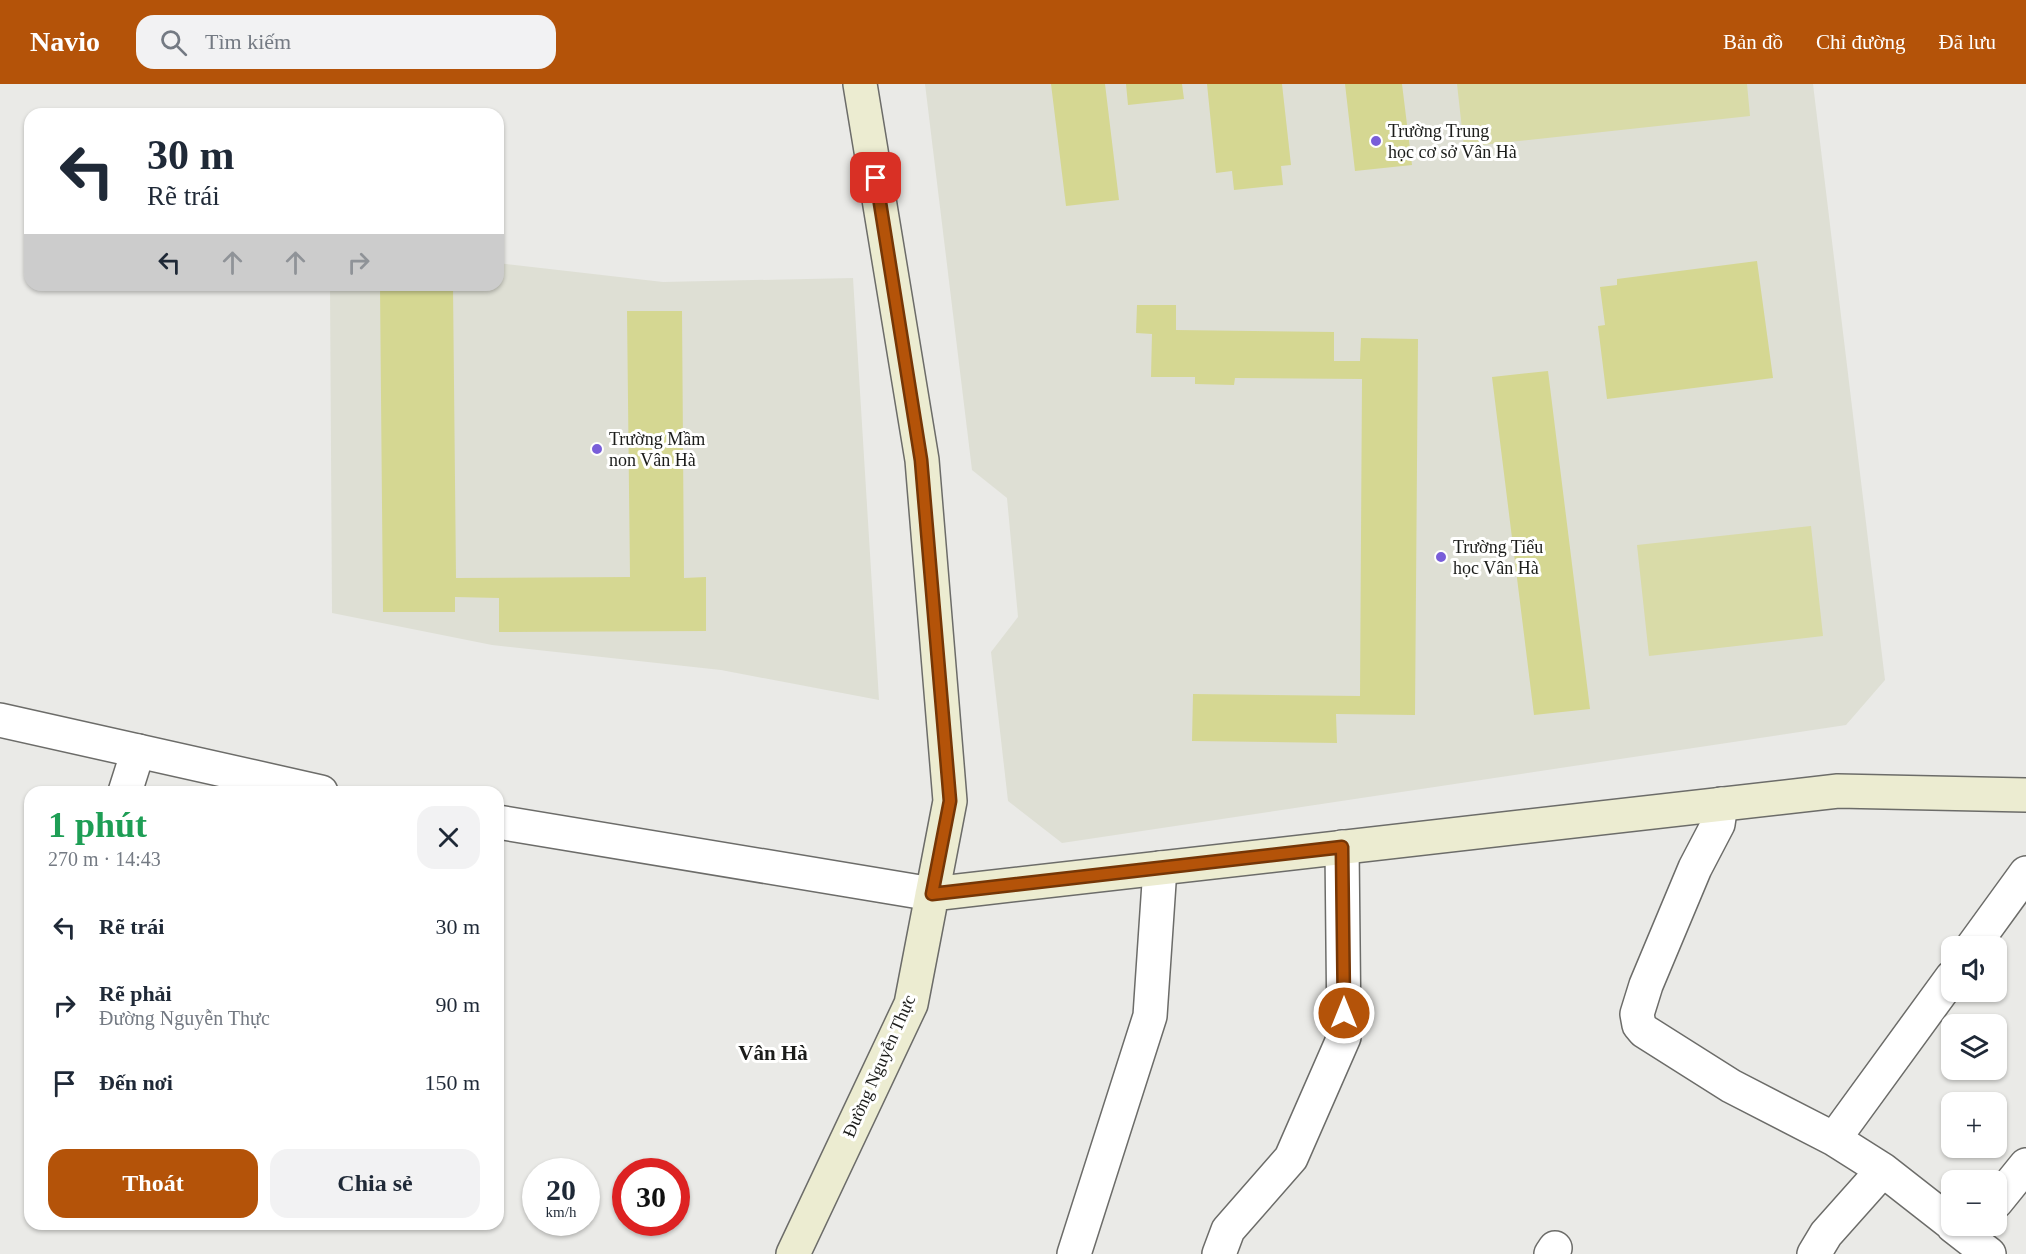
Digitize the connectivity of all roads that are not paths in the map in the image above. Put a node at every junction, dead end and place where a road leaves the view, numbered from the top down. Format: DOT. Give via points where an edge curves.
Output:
graph roads {
  1 [pos="860,84"];
  2 [pos="0,720"];
  3 [pos="138,751"];
  4 [pos="127,786"];
  5 [pos="294,786"];
  6 [pos="2026,795"];
  7 [pos="1721,804"];
  8 [pos="504,823"];
  9 [pos="1342,847"];
  10 [pos="1160,868"];
  11 [pos="2026,873"];
  12 [pos="932,894"];
  13 [pos="1980,936"];
  14 [pos="1941,992"];
  15 [pos="1834,1139"];
  16 [pos="2026,1165"];
  17 [pos="1883,1170"];
  18 [pos="2007,1188"];
  19 [pos="1941,1213"];
  20 [pos="793,1254"];
  21 [pos="1074,1254"];
  22 [pos="1219,1254"];
  23 [pos="1814,1254"];
  1 -- 12 [label="main road, Đường Nguyễn Thực" via="922,471 950,801"];
  2 -- 3 [label="street"];
  3 -- 4 [label="street"];
  3 -- 5 [label="street"];
  6 -- 7 [label="main road" via="1838,791"];
  7 -- 9 [label="main road"];
  7 -- 15 [label="street" via="1718,824 1695,867 1646,985 1638,1020 1644,1031 1731,1086"];
  8 -- 12 [label="street"];
  9 -- 10 [label="main road"];
  9 -- 22 [label="street" via="1344,1037 1291,1158 1228,1230"];
  10 -- 12 [label="main road"];
  10 -- 21 [label="street" via="1149,1016"];
  11 -- 13 [label="street"];
  12 -- 20 [label="main road, Đường Nguyễn Thực" via="911,1004"];
  14 -- 15 [label="street"];
  15 -- 17 [label="street"];
  16 -- 18 [label="street"];
  17 -- 19 [label="street"];
  17 -- 23 [label="street" via="1826,1234"];
}
